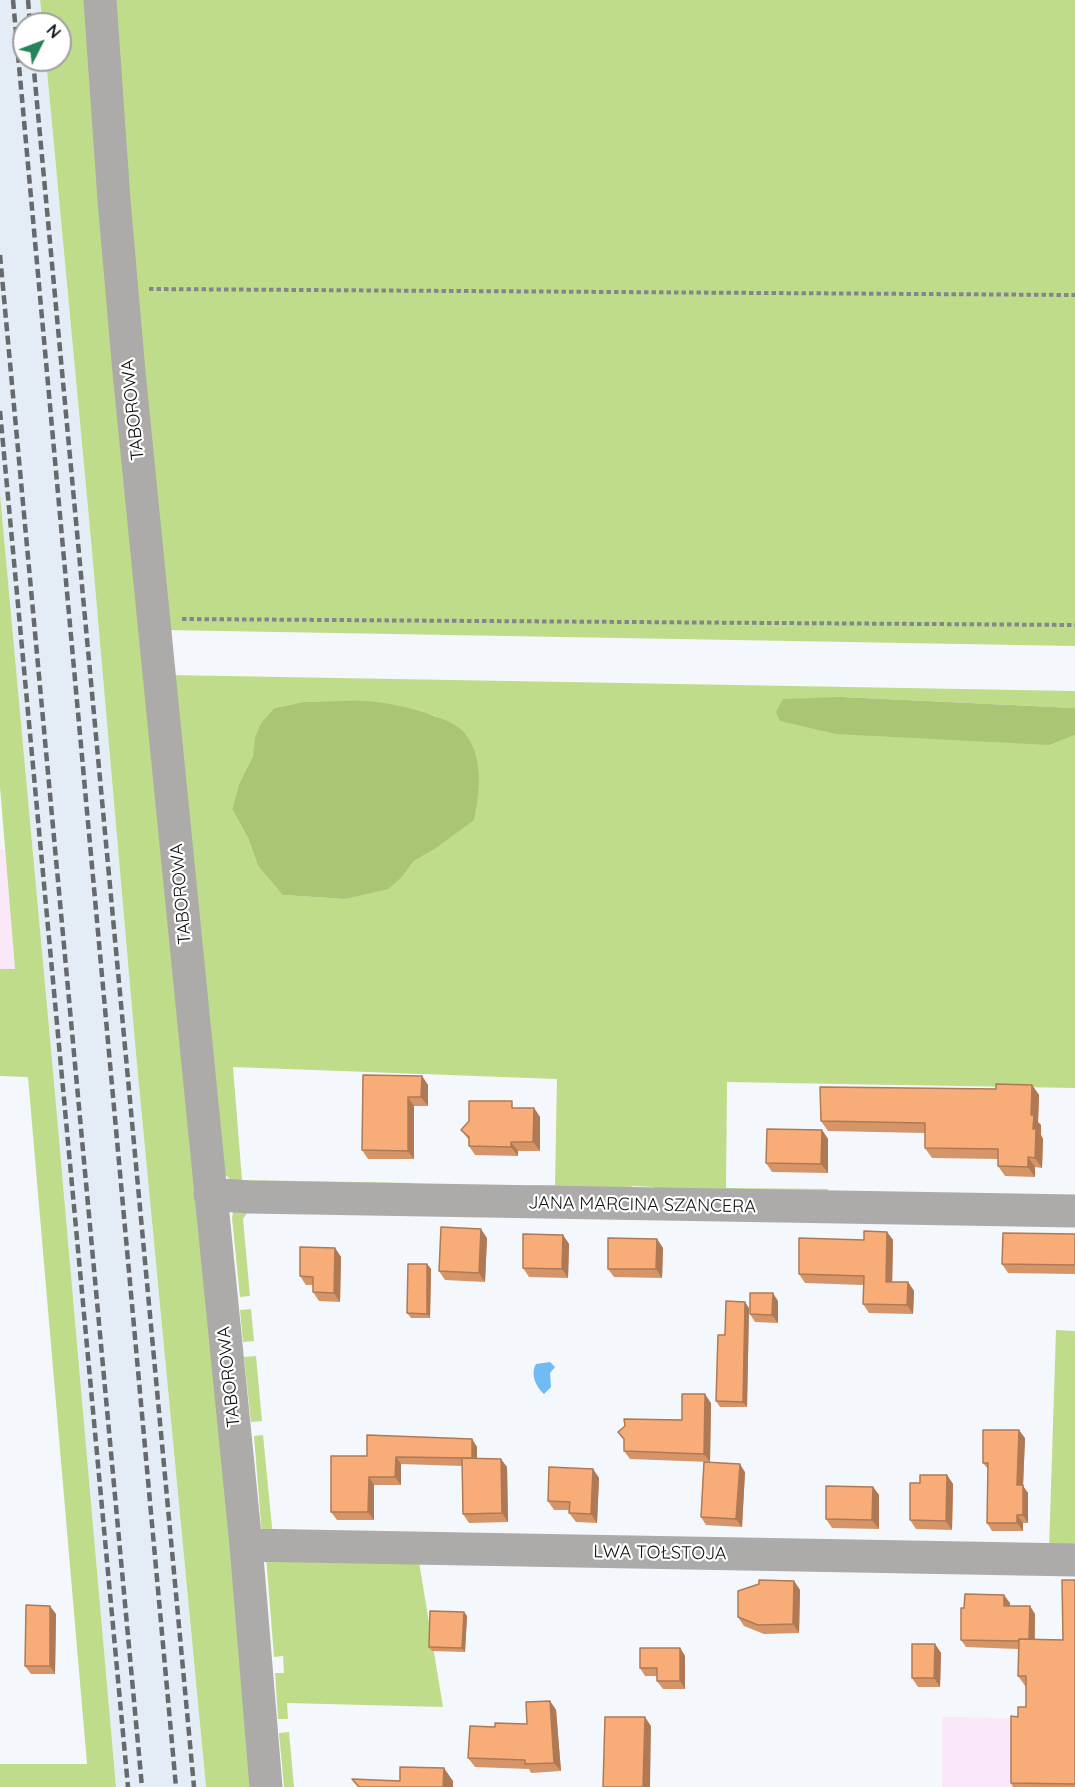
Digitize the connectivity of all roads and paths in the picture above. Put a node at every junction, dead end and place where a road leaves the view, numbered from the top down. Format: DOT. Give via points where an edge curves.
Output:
graph roads {
  1 [pos="100,0"];
  2 [pos="122,289"];
  3 [pos="1075,294"];
  4 [pos="154,619"];
  5 [pos="1075,626"];
  6 [pos="210,1194"];
  7 [pos="1075,1212"];
  8 [pos="246,1545"];
  9 [pos="1075,1560"];
  10 [pos="266,1787"];
  1 -- 2 [label="street, TABOROWA"];
  2 -- 3 [label="path"];
  2 -- 4 [label="street, TABOROWA"];
  4 -- 5 [label="path"];
  4 -- 6 [label="street, TABOROWA"];
  6 -- 7 [label="street, JANA MARCINA SZANCERA"];
  6 -- 8 [label="street, TABOROWA"];
  8 -- 9 [label="street, LWA TOŁSTOJA"];
  8 -- 10 [label="street, TABOROWA"];
}
